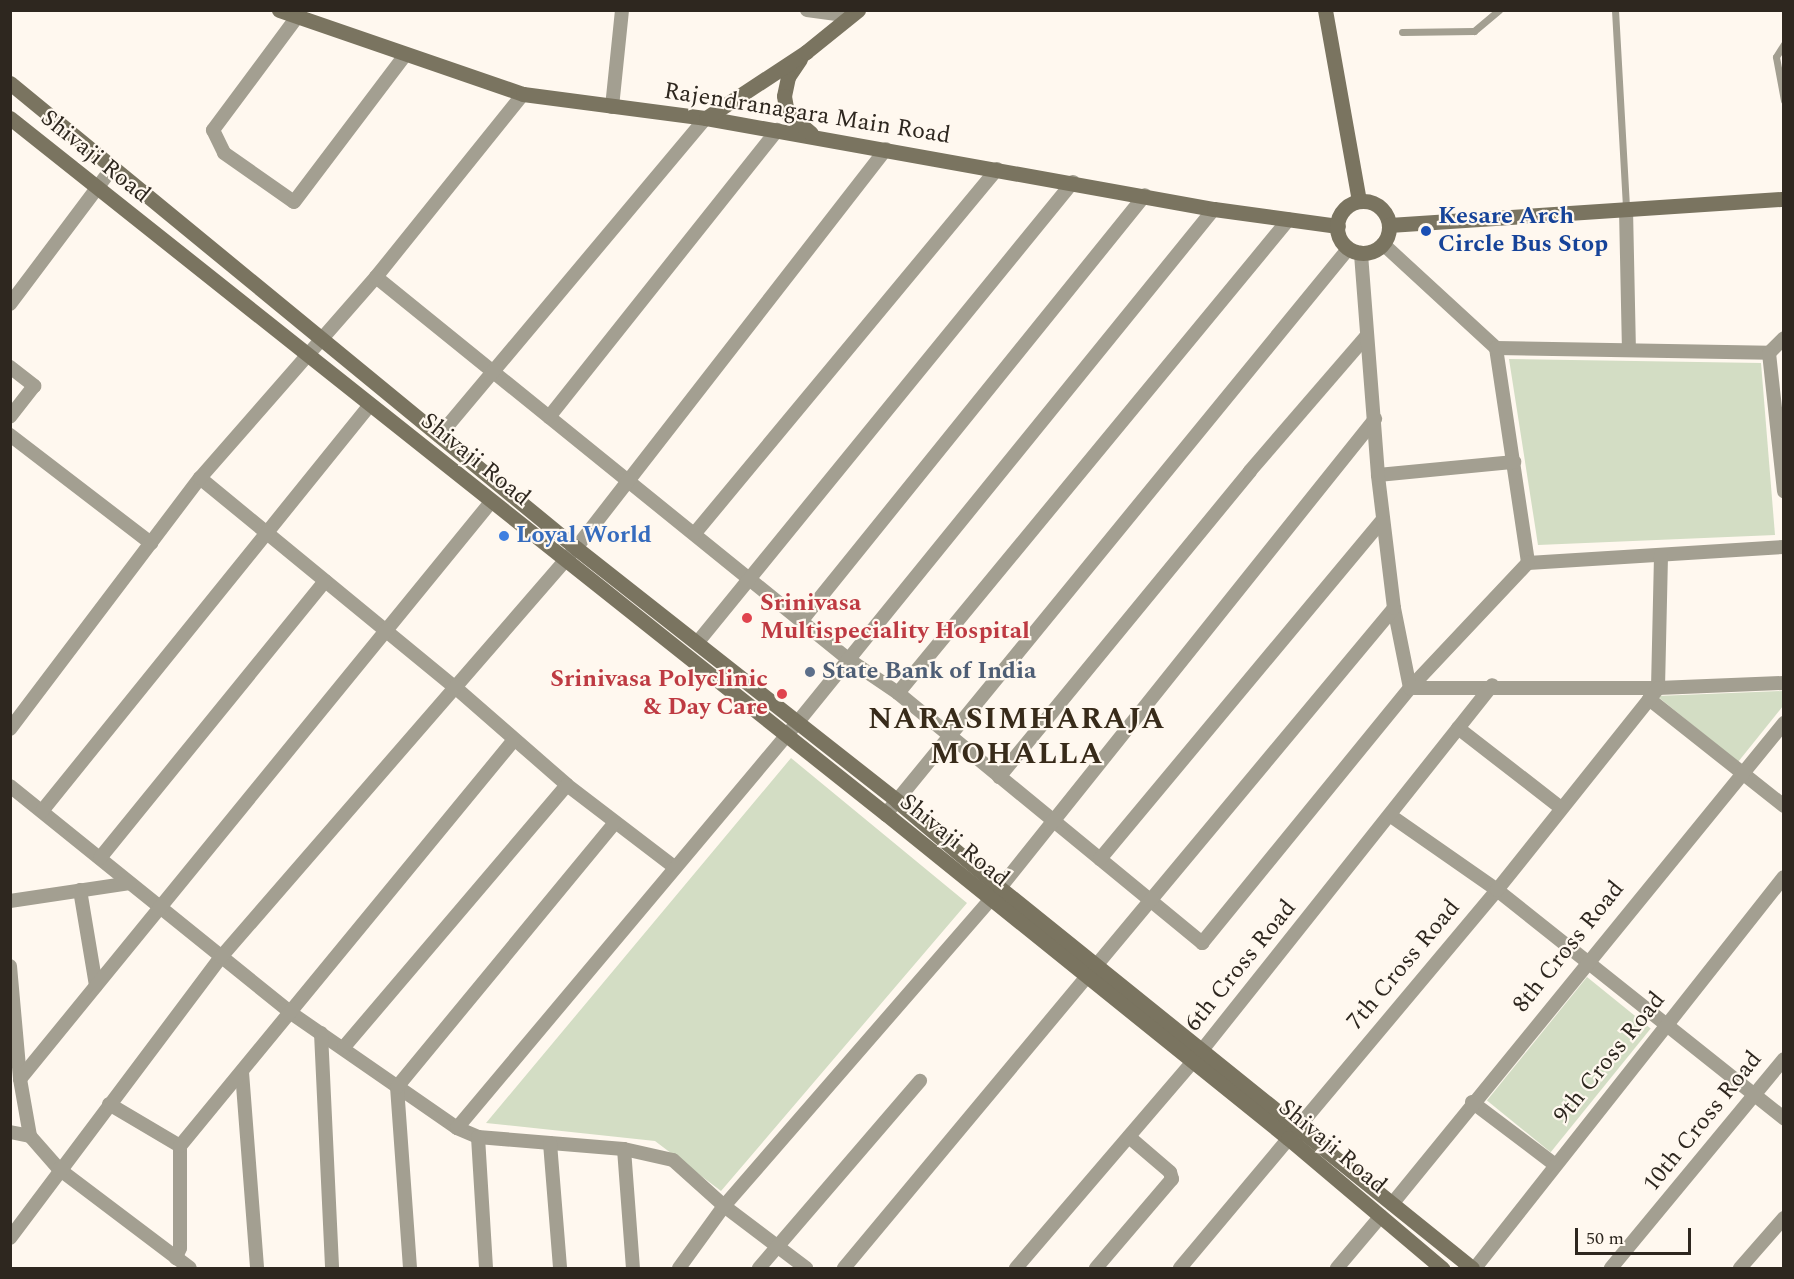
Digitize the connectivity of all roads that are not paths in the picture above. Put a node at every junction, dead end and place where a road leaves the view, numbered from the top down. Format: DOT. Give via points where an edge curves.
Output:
graph roads {
  1 [pos="279,10"];
  2 [pos="622,10"];
  3 [pos="807,10"];
  4 [pos="1325,10"];
  5 [pos="1499,10"];
  6 [pos="1616,10"];
  7 [pos="854,13"];
  8 [pos="297,17"];
  9 [pos="1402,32"];
  10 [pos="1784,44"];
  11 [pos="806,52"];
  12 [pos="405,55"];
  13 [pos="10,83"];
  14 [pos="523,94"];
  15 [pos="1784,100"];
  16 [pos="612,107"];
  17 [pos="10,118"];
  18 [pos="706,118"];
  19 [pos="777,130"];
  20 [pos="819,138"];
  21 [pos="886,149"];
  22 [pos="113,167"];
  23 [pos="997,169"];
  24 [pos="1073,182"];
  25 [pos="98,188"];
  26 [pos="1145,195"];
  27 [pos="1784,199"];
  28 [pos="1359,201"];
  29 [pos="1214,209"];
  30 [pos="1626,209"];
  31 [pos="1289,219"];
  32 [pos="1389,225"];
  33 [pos="1338,226"];
  34 [pos="1383,244"];
  35 [pos="1355,251"];
  36 [pos="376,277"];
  37 [pos="10,304"];
  38 [pos="322,338"];
  39 [pos="1365,338"];
  40 [pos="1784,338"];
  41 [pos="1496,348"];
  42 [pos="1629,350"];
  43 [pos="1769,353"];
  44 [pos="306,355"];
  45 [pos="10,367"];
  46 [pos="492,370"];
  47 [pos="370,405"];
  48 [pos="10,417"];
  49 [pos="549,417"];
  50 [pos="1375,419"];
  51 [pos="10,435"];
  52 [pos="439,436"];
  53 [pos="1514,462"];
  54 [pos="1782,463"];
  55 [pos="1378,474"];
  56 [pos="200,478"];
  57 [pos="630,481"];
  58 [pos="1784,491"];
  59 [pos="491,502"];
  60 [pos="1383,519"];
  61 [pos="266,532"];
  62 [pos="695,533"];
  63 [pos="152,543"];
  64 [pos="1784,547"];
  65 [pos="576,548"];
  66 [pos="1661,555"];
  67 [pos="565,561"];
  68 [pos="1528,563"];
  69 [pos="751,577"];
  70 [pos="325,580"];
  71 [pos="1394,608"];
  72 [pos="802,620"];
  73 [pos="385,630"];
  74 [pos="697,643"];
  75 [pos="848,659"];
  76 [pos="1784,683"];
  77 [pos="1492,685"];
  78 [pos="456,688"];
  79 [pos="1410,688"];
  80 [pos="898,693"];
  81 [pos="1653,694"];
  82 [pos="797,723"];
  83 [pos="1784,723"];
  84 [pos="1458,728"];
  85 [pos="10,729"];
  86 [pos="785,737"];
  87 [pos="951,737"];
  88 [pos="513,741"];
  89 [pos="1743,772"];
  90 [pos="999,777"];
  91 [pos="567,785"];
  92 [pos="10,786"];
  93 [pos="897,801"];
  94 [pos="1784,806"];
  95 [pos="1561,808"];
  96 [pos="42,811"];
  97 [pos="886,814"];
  98 [pos="1391,816"];
  99 [pos="1052,822"];
  100 [pos="614,824"];
  101 [pos="100,858"];
  102 [pos="1100,860"];
  103 [pos="673,866"];
  104 [pos="1784,877"];
  105 [pos="130,882"];
  106 [pos="80,890"];
  107 [pos="1497,890"];
  108 [pos="995,894"];
  109 [pos="10,901"];
  110 [pos="1152,901"];
  111 [pos="160,907"];
  112 [pos="221,957"];
  113 [pos="1585,962"];
  114 [pos="10,966"];
  115 [pos="1098,967"];
  116 [pos="1088,979"];
  117 [pos="96,986"];
  118 [pos="291,1013"];
  119 [pos="1664,1026"];
  120 [pos="321,1033"];
  121 [pos="344,1047"];
  122 [pos="1202,1050"];
  123 [pos="1784,1059"];
  124 [pos="1191,1064"];
  125 [pos="242,1072"];
  126 [pos="20,1079"];
  127 [pos="920,1081"];
  128 [pos="397,1087"];
  129 [pos="1753,1096"];
  130 [pos="1472,1102"];
  131 [pos="109,1104"];
  132 [pos="1784,1118"];
  133 [pos="457,1128"];
  134 [pos="10,1132"];
  135 [pos="1292,1132"];
  136 [pos="30,1136"];
  137 [pos="478,1137"];
  138 [pos="1129,1137"];
  139 [pos="550,1143"];
  140 [pos="180,1146"];
  141 [pos="624,1149"];
  142 [pos="1554,1164"];
  143 [pos="59,1169"];
  144 [pos="1392,1204"];
  145 [pos="724,1206"];
  146 [pos="1381,1216"];
  147 [pos="1784,1218"];
  148 [pos="10,1238"];
  149 [pos="776,1246"];
  150 [pos="176,1258"];
  151 [pos="190,1269"];
  152 [pos="258,1269"];
  153 [pos="332,1269"];
  154 [pos="410,1269"];
  155 [pos="486,1269"];
  156 [pos="560,1269"];
  157 [pos="633,1269"];
  158 [pos="679,1269"];
  159 [pos="759,1269"];
  160 [pos="806,1269"];
  161 [pos="844,1269"];
  162 [pos="1016,1269"];
  163 [pos="1096,1269"];
  164 [pos="1180,1269"];
  165 [pos="1337,1269"];
  166 [pos="1442,1269"];
  167 [pos="1474,1269"];
  168 [pos="1611,1269"];
  169 [pos="1740,1269"];
  1 -- 8 [label="street, Rajendranagara Main Road"];
  2 -- 16 [label="street"];
  3 -- 7 [label="street"];
  4 -- 28 [label="street"];
  5 -- 9 [label="lane" via="1474,32"];
  6 -- 30 [label="lane"];
  7 -- 11 [label="street"];
  8 -- 12 [label="street, Rajendranagara Main Road"];
  8 -- 12 [label="street" via="213,130 224,153 294,202"];
  10 -- 15 [label="lane" via="1776,57"];
  11 -- 18 [label="street"];
  11 -- 20 [label="street" via="788,77 784,96 787,113"];
  12 -- 14 [label="street, Rajendranagara Main Road"];
  13 -- 22 [label="street"];
  14 -- 16 [label="street, Rajendranagara Main Road"];
  14 -- 36 [label="street"];
  16 -- 18 [label="street, Rajendranagara Main Road"];
  17 -- 25 [label="street, Shivaji Road"];
  18 -- 19 [label="street, Rajendranagara Main Road"];
  18 -- 46 [label="street"];
  19 -- 20 [label="street, Rajendranagara Main Road"];
  19 -- 49 [label="street"];
  20 -- 21 [label="street, Rajendranagara Main Road"];
  21 -- 23 [label="street, Rajendranagara Main Road"];
  21 -- 57 [label="street"];
  22 -- 25 [label="street"];
  22 -- 38 [label="street"];
  23 -- 24 [label="street, Rajendranagara Main Road"];
  23 -- 62 [label="street"];
  24 -- 26 [label="street, Rajendranagara Main Road"];
  24 -- 69 [label="street"];
  25 -- 37 [label="street"];
  25 -- 44 [label="street, Shivaji Road"];
  26 -- 29 [label="street, Rajendranagara Main Road"];
  26 -- 72 [label="street"];
  27 -- 30 [label="street"];
  28 -- 32 [label="street" via="1376,204"];
  28 -- 33 [label="street" via="1344,210"];
  29 -- 31 [label="street, Rajendranagara Main Road"];
  29 -- 75 [label="street"];
  30 -- 32 [label="street"];
  30 -- 42 [label="street"];
  31 -- 33 [label="street, Rajendranagara Main Road"];
  31 -- 80 [label="street"];
  32 -- 34 [label="street"];
  33 -- 35 [label="street" via="1338,234"];
  34 -- 35 [label="street" via="1373,252"];
  34 -- 41 [label="street"];
  35 -- 39 [label="street"];
  35 -- 87 [label="street"];
  36 -- 38 [label="street"];
  36 -- 46 [label="street"];
  38 -- 44 [label="street"];
  38 -- 52 [label="street"];
  39 -- 50 [label="street"];
  39 -- 90 [label="street" via="1242,480"];
  40 -- 43 [label="street"];
  41 -- 42 [label="street"];
  41 -- 53 [label="street"];
  42 -- 43 [label="street"];
  43 -- 54 [label="street"];
  44 -- 47 [label="street, Shivaji Road"];
  44 -- 56 [label="street"];
  45 -- 48 [label="street" via="34,386"];
  46 -- 49 [label="street"];
  46 -- 52 [label="street"];
  47 -- 59 [label="street, Shivaji Road"];
  47 -- 61 [label="street"];
  49 -- 57 [label="street"];
  50 -- 55 [label="street"];
  50 -- 99 [label="street"];
  51 -- 63 [label="street"];
  52 -- 65 [label="street"];
  53 -- 55 [label="street"];
  53 -- 68 [label="street"];
  54 -- 58 [label="street"];
  55 -- 60 [label="street"];
  56 -- 61 [label="street"];
  56 -- 63 [label="street"];
  57 -- 62 [label="street"];
  57 -- 65 [label="street"];
  59 -- 67 [label="street, Shivaji Road"];
  59 -- 73 [label="street"];
  60 -- 71 [label="street"];
  60 -- 102 [label="street"];
  61 -- 70 [label="street"];
  61 -- 96 [label="street"];
  62 -- 69 [label="street"];
  63 -- 85 [label="street"];
  64 -- 66 [label="street"];
  65 -- 67 [label="street"];
  65 -- 74 [label="street"];
  66 -- 68 [label="street"];
  66 -- 81 [label="street"];
  67 -- 78 [label="street"];
  67 -- 86 [label="street, Shivaji Road"];
  68 -- 79 [label="street"];
  69 -- 72 [label="street"];
  69 -- 74 [label="street"];
  70 -- 73 [label="street"];
  70 -- 101 [label="street"];
  71 -- 79 [label="street"];
  71 -- 110 [label="street"];
  72 -- 75 [label="street"];
  73 -- 78 [label="street"];
  73 -- 111 [label="street"];
  74 -- 82 [label="street"];
  75 -- 80 [label="street"];
  75 -- 82 [label="street"];
  76 -- 81 [label="street"];
  77 -- 79 [label="street"];
  77 -- 81 [label="street"];
  77 -- 84 [label="street, 6th Cross Road"];
  78 -- 88 [label="street"];
  78 -- 112 [label="street"];
  79 -- 110 [label="street" via="1202,943"];
  80 -- 87 [label="street"];
  81 -- 89 [label="street"];
  81 -- 95 [label="street, 7th Cross Road"];
  82 -- 86 [label="street"];
  82 -- 93 [label="street"];
  83 -- 89 [label="street, 8th Cross Road"];
  84 -- 95 [label="street"];
  84 -- 98 [label="street, 6th Cross Road"];
  86 -- 97 [label="street, Shivaji Road"];
  86 -- 103 [label="street"];
  87 -- 90 [label="street"];
  87 -- 93 [label="street"];
  88 -- 91 [label="street"];
  88 -- 118 [label="street"];
  89 -- 94 [label="street"];
  89 -- 113 [label="street, 8th Cross Road"];
  90 -- 99 [label="street"];
  91 -- 100 [label="street"];
  91 -- 121 [label="street"];
  92 -- 96 [label="street"];
  93 -- 97 [label="street"];
  93 -- 108 [label="street"];
  95 -- 107 [label="street, 7th Cross Road"];
  96 -- 101 [label="street"];
  97 -- 108 [label="street, Shivaji Road"];
  98 -- 107 [label="street"];
  98 -- 122 [label="street, 6th Cross Road"];
  99 -- 102 [label="street"];
  99 -- 108 [label="street"];
  100 -- 103 [label="street"];
  100 -- 128 [label="street"];
  101 -- 105 [label="street"];
  102 -- 110 [label="street"];
  103 -- 133 [label="street"];
  104 -- 119 [label="street, 9th Cross Road"];
  105 -- 106 [label="street"];
  105 -- 111 [label="street"];
  106 -- 109 [label="street"];
  106 -- 117 [label="street"];
  107 -- 113 [label="street"];
  107 -- 135 [label="street, 7th Cross Road"];
  108 -- 115 [label="street"];
  108 -- 116 [label="street, Shivaji Road"];
  108 -- 145 [label="street"];
  110 -- 115 [label="street"];
  111 -- 112 [label="street"];
  111 -- 117 [label="street"];
  112 -- 118 [label="street"];
  112 -- 131 [label="street"];
  113 -- 119 [label="street"];
  113 -- 130 [label="street, 8th Cross Road"];
  114 -- 126 [label="street"];
  115 -- 116 [label="street"];
  115 -- 122 [label="street"];
  116 -- 124 [label="street, Shivaji Road"];
  116 -- 161 [label="street"];
  117 -- 126 [label="street"];
  118 -- 120 [label="street"];
  118 -- 125 [label="street"];
  119 -- 129 [label="street"];
  119 -- 142 [label="street, 9th Cross Road"];
  120 -- 121 [label="street"];
  120 -- 153 [label="street"];
  121 -- 128 [label="street"];
  122 -- 124 [label="street, 6th Cross Road"];
  122 -- 135 [label="street"];
  123 -- 129 [label="street, 10th Cross Road"];
  124 -- 135 [label="street, Shivaji Road"];
  124 -- 138 [label="street, 6th Cross Road"];
  125 -- 140 [label="street"];
  125 -- 152 [label="street"];
  126 -- 136 [label="street"];
  127 -- 149 [label="street"];
  128 -- 133 [label="street"];
  128 -- 154 [label="street"];
  129 -- 132 [label="street"];
  129 -- 168 [label="street, 10th Cross Road"];
  130 -- 142 [label="street"];
  130 -- 144 [label="street, 8th Cross Road"];
  131 -- 140 [label="street"];
  131 -- 143 [label="street"];
  133 -- 137 [label="street"];
  134 -- 136 [label="street"];
  135 -- 144 [label="street"];
  135 -- 146 [label="street, Shivaji Road"];
  135 -- 164 [label="street, 7th Cross Road"];
  136 -- 143 [label="street"];
  137 -- 139 [label="street"];
  137 -- 155 [label="street"];
  138 -- 162 [label="street, 6th Cross Road"];
  138 -- 163 [label="street" via="1170,1172 1172,1179"];
  139 -- 141 [label="street"];
  139 -- 156 [label="street"];
  140 -- 150 [label="street" via="180,1248"];
  141 -- 145 [label="street" via="673,1160"];
  141 -- 157 [label="street"];
  142 -- 167 [label="street, 9th Cross Road"];
  143 -- 148 [label="street"];
  143 -- 150 [label="street"];
  144 -- 167 [label="street"];
  145 -- 149 [label="street"];
  145 -- 158 [label="street"];
  146 -- 165 [label="street"];
  146 -- 166 [label="street, Shivaji Road"];
  147 -- 169 [label="street"];
  149 -- 159 [label="street"];
  149 -- 160 [label="street"];
  150 -- 151 [label="street"];
}
